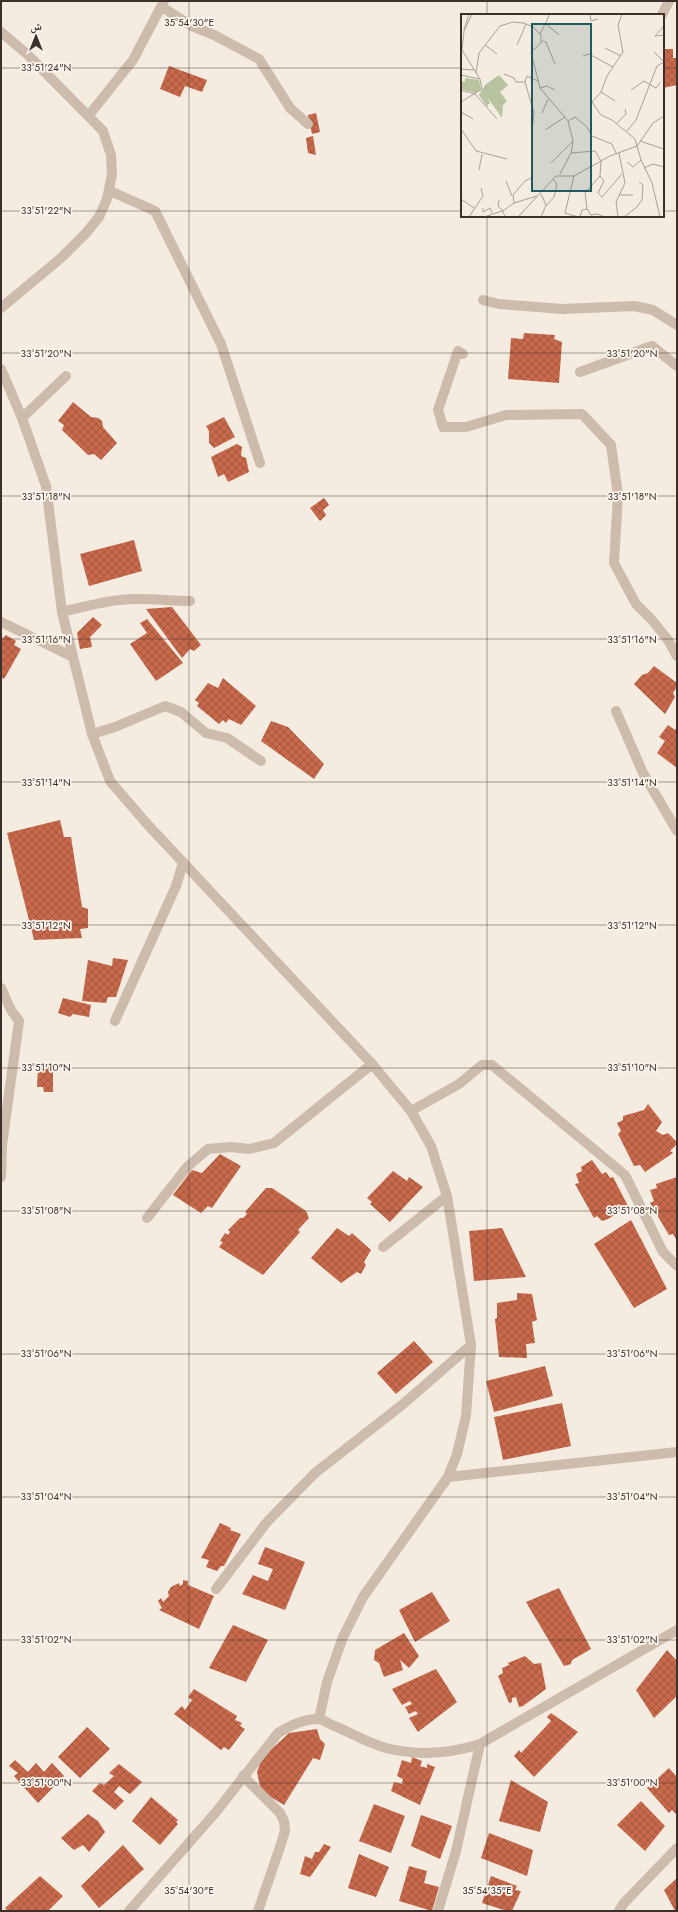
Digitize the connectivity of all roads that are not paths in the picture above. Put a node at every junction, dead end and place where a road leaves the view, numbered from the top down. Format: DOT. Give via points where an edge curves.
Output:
graph roads {
  1 [pos="669,1"];
  2 [pos="163,4"];
  3 [pos="662,14"];
  4 [pos="1,32"];
  5 [pos="89,115"];
  6 [pos="308,124"];
  7 [pos="110,191"];
  8 [pos="483,300"];
  9 [pos="1,308"];
  10 [pos="677,326"];
  11 [pos="463,354"];
  12 [pos="677,366"];
  13 [pos="1,369"];
  14 [pos="580,372"];
  15 [pos="66,376"];
  16 [pos="22,418"];
  17 [pos="260,463"];
  18 [pos="190,601"];
  19 [pos="62,612"];
  20 [pos="1,622"];
  21 [pos="71,656"];
  22 [pos="677,656"];
  23 [pos="616,711"];
  24 [pos="92,734"];
  25 [pos="260,761"];
  26 [pos="677,832"];
  27 [pos="183,863"];
  28 [pos="1,988"];
  29 [pos="115,1021"];
  30 [pos="372,1064"];
  31 [pos="411,1111"];
  32 [pos="1,1177"];
  33 [pos="447,1196"];
  34 [pos="147,1218"];
  35 [pos="383,1247"];
  36 [pos="677,1266"];
  37 [pos="471,1345"];
  38 [pos="677,1452"];
  39 [pos="448,1477"];
  40 [pos="216,1589"];
  41 [pos="677,1630"];
  42 [pos="319,1719"];
  43 [pos="480,1744"];
  44 [pos="243,1776"];
  45 [pos="677,1848"];
  46 [pos="129,1911"];
  47 [pos="258,1911"];
  48 [pos="438,1911"];
  49 [pos="619,1911"];
  1 -- 3 [label="street"];
  2 -- 5 [label="street" via="133,60"];
  2 -- 6 [label="street" via="192,26 259,59 290,108"];
  4 -- 5 [label="street"];
  5 -- 7 [label="street" via="103,131 111,155"];
  7 -- 9 [label="street" via="99,217 86,233 61,258"];
  7 -- 17 [label="street" via="155,211 222,344"];
  8 -- 10 [label="street" via="499,304 563,309 634,306 653,310"];
  11 -- 22 [label="street" via="458,351 438,410 443,427 466,427 506,415 582,414 611,445 618,494 614,563 636,604 668,640"];
  12 -- 14 [label="street" via="652,346"];
  13 -- 16 [label="street"];
  15 -- 16 [label="street"];
  16 -- 19 [label="street" via="46,486"];
  18 -- 19 [label="street" via="140,598 106,602"];
  19 -- 21 [label="street"];
  20 -- 21 [label="street"];
  21 -- 24 [label="street"];
  23 -- 26 [label="street" via="643,773"];
  24 -- 25 [label="street" via="166,706 181,712 206,733 227,738"];
  24 -- 27 [label="street" via="110,781"];
  27 -- 29 [label="street" via="176,886"];
  27 -- 30 [label="street"];
  28 -- 32 [label="street" via="19,1021 2,1145"];
  30 -- 31 [label="street"];
  30 -- 34 [label="street" via="274,1143 249,1149 208,1149 187,1167"];
  31 -- 33 [label="street" via="431,1146"];
  31 -- 36 [label="street" via="459,1084 482,1065 492,1065 625,1175 663,1252"];
  33 -- 35 [label="street"];
  33 -- 37 [label="street"];
  37 -- 39 [label="street" via="466,1416 457,1454"];
  37 -- 40 [label="street" via="402,1405 315,1473 267,1522"];
  38 -- 39 [label="street"];
  39 -- 42 [label="street" via="363,1597 343,1637 327,1682"];
  41 -- 43 [label="street"];
  42 -- 43 [label="street" via="385,1748 417,1753 447,1752"];
  42 -- 44 [label="street" via="288,1726 278,1733"];
  43 -- 48 [label="street" via="456,1851"];
  44 -- 46 [label="street" via="216,1812"];
  44 -- 47 [label="street" via="280,1813 284,1821 285,1831"];
  45 -- 49 [label="street"];
}
